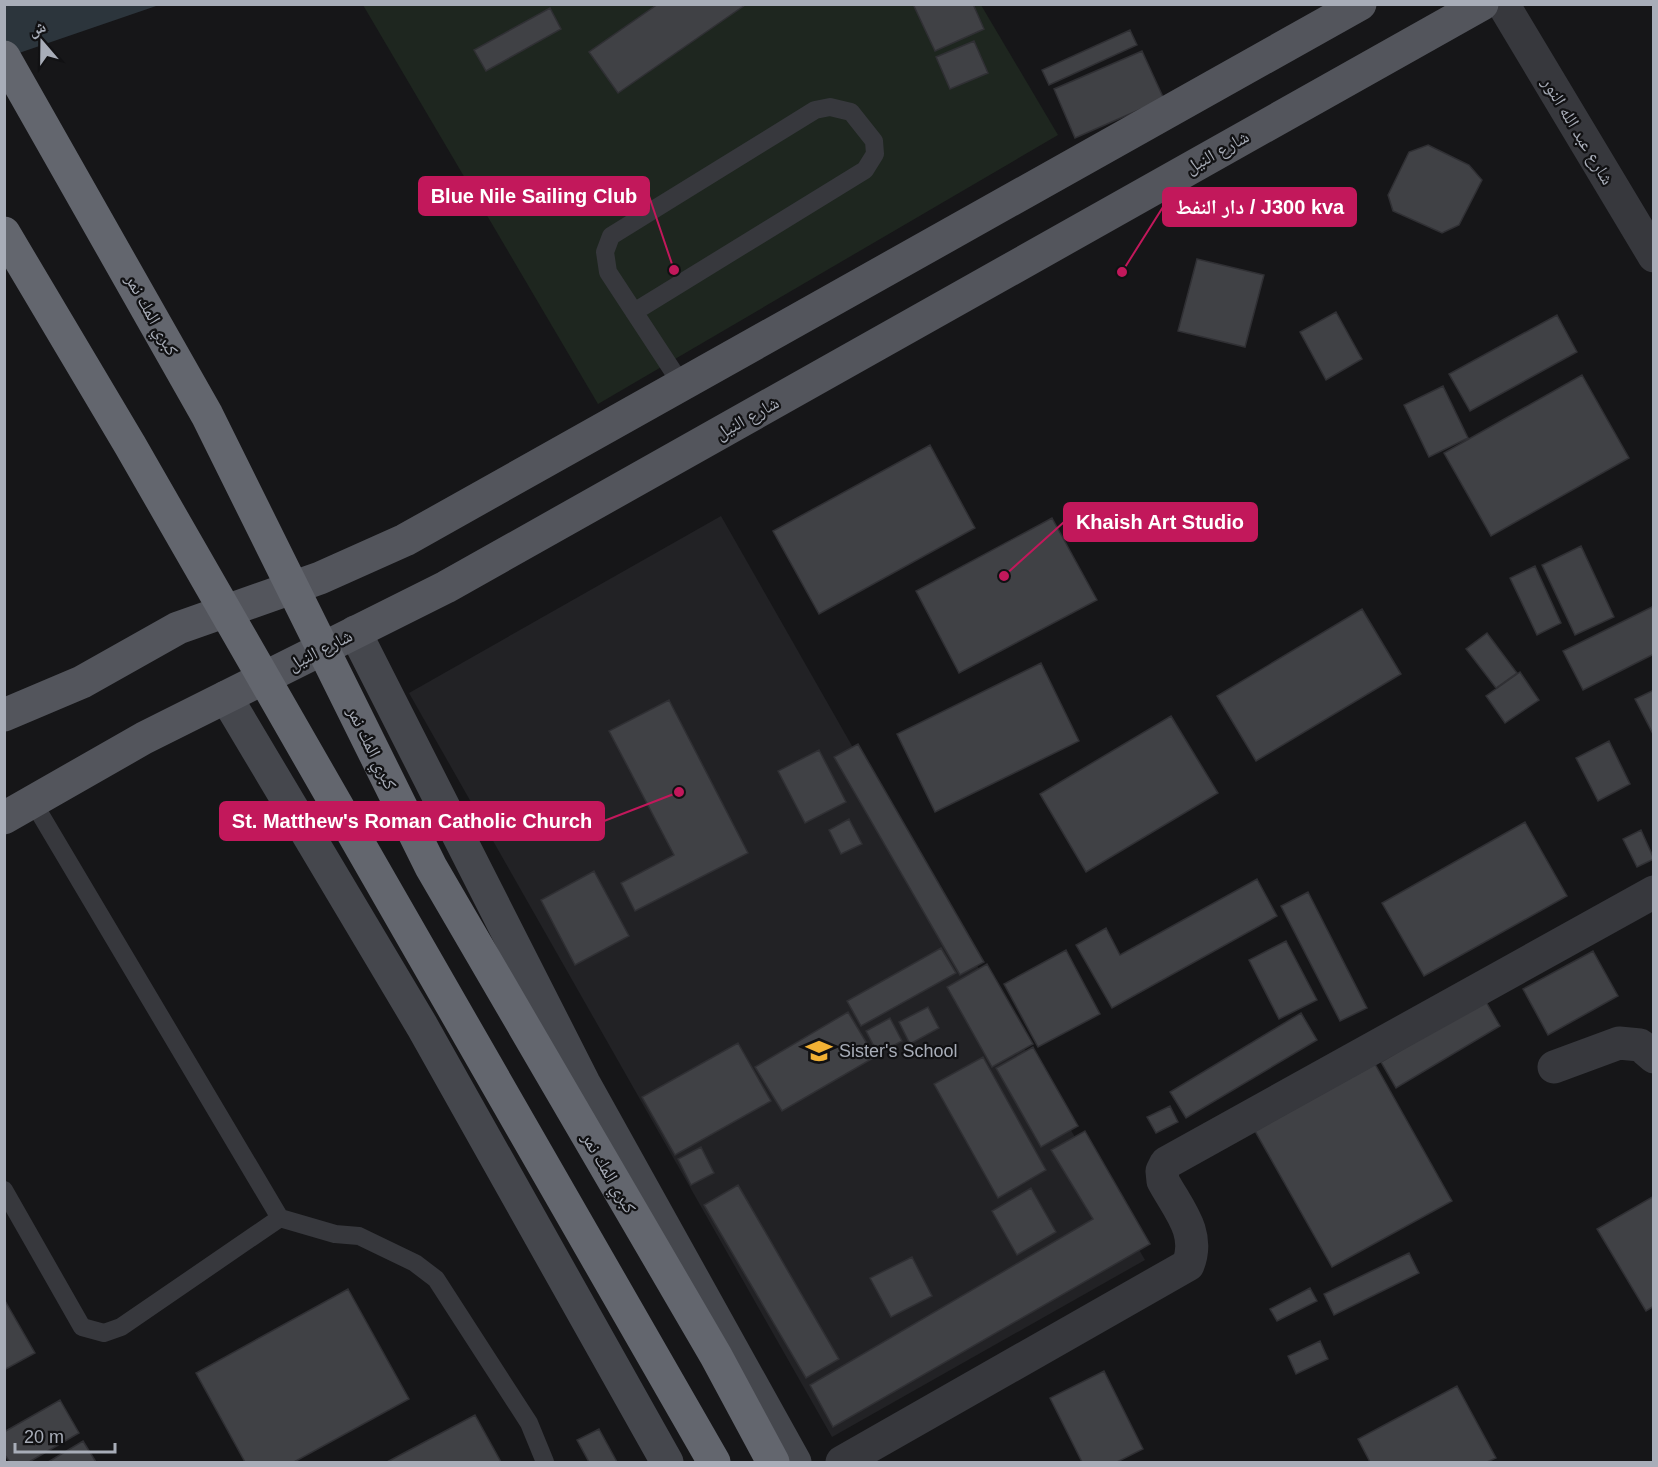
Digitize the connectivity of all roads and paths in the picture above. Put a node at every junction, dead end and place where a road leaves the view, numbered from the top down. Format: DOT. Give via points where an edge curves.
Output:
graph roads {
  1 [pos="1360,4"];
  2 [pos="1482,4"];
  3 [pos="1503,4"];
  4 [pos="4,57"];
  5 [pos="4,233"];
  6 [pos="1653,256"];
  7 [pos="634,312"];
  8 [pos="682,385"];
  9 [pos="355,633"];
  10 [pos="226,697"];
  11 [pos="4,715"];
  12 [pos="33,802"];
  13 [pos="4,818"];
  14 [pos="1653,892"];
  15 [pos="1653,1057"];
  16 [pos="1554,1067"];
  17 [pos="4,1190"];
  18 [pos="280,1218"];
  19 [pos="544,1462"];
  20 [pos="667,1462"];
  21 [pos="714,1462"];
  22 [pos="773,1462"];
  23 [pos="795,1462"];
  24 [pos="842,1462"];
  1 -- 8 [label="main road"];
  2 -- 9 [label="main road, شارع النيل" via="446,587"];
  3 -- 6 [label="street, شارع عبد الله النور"];
  4 -- 22 [label="highway, كبري المك نمر" via="207,414 431,867 716,1356"];
  5 -- 21 [label="highway" via="130,445"];
  7 -- 7 [label="lane" via="608,272 605,252 611,236 815,110 830,107 850,112 874,141 875,154 865,170"];
  7 -- 8 [label="lane"];
  8 -- 11 [label="main road" via="405,540 320,579 178,628 82,682"];
  9 -- 10 [label="main road, شارع النيل"];
  9 -- 23 [label="street" via="584,1083"];
  10 -- 12 [label="main road, شارع النيل" via="144,738"];
  10 -- 20 [label="street" via="422,1026"];
  12 -- 13 [label="main road, شارع النيل"];
  12 -- 18 [label="lane"];
  14 -- 24 [label="street" via="1166,1163 1163,1181 1193,1236 1188,1265"];
  15 -- 16 [label="street" via="1640,1046 1619,1043"];
  17 -- 18 [label="lane" via="82,1327 104,1333 121,1327"];
  18 -- 19 [label="lane" via="335,1234 359,1236 415,1263 436,1279 529,1423"];
}
